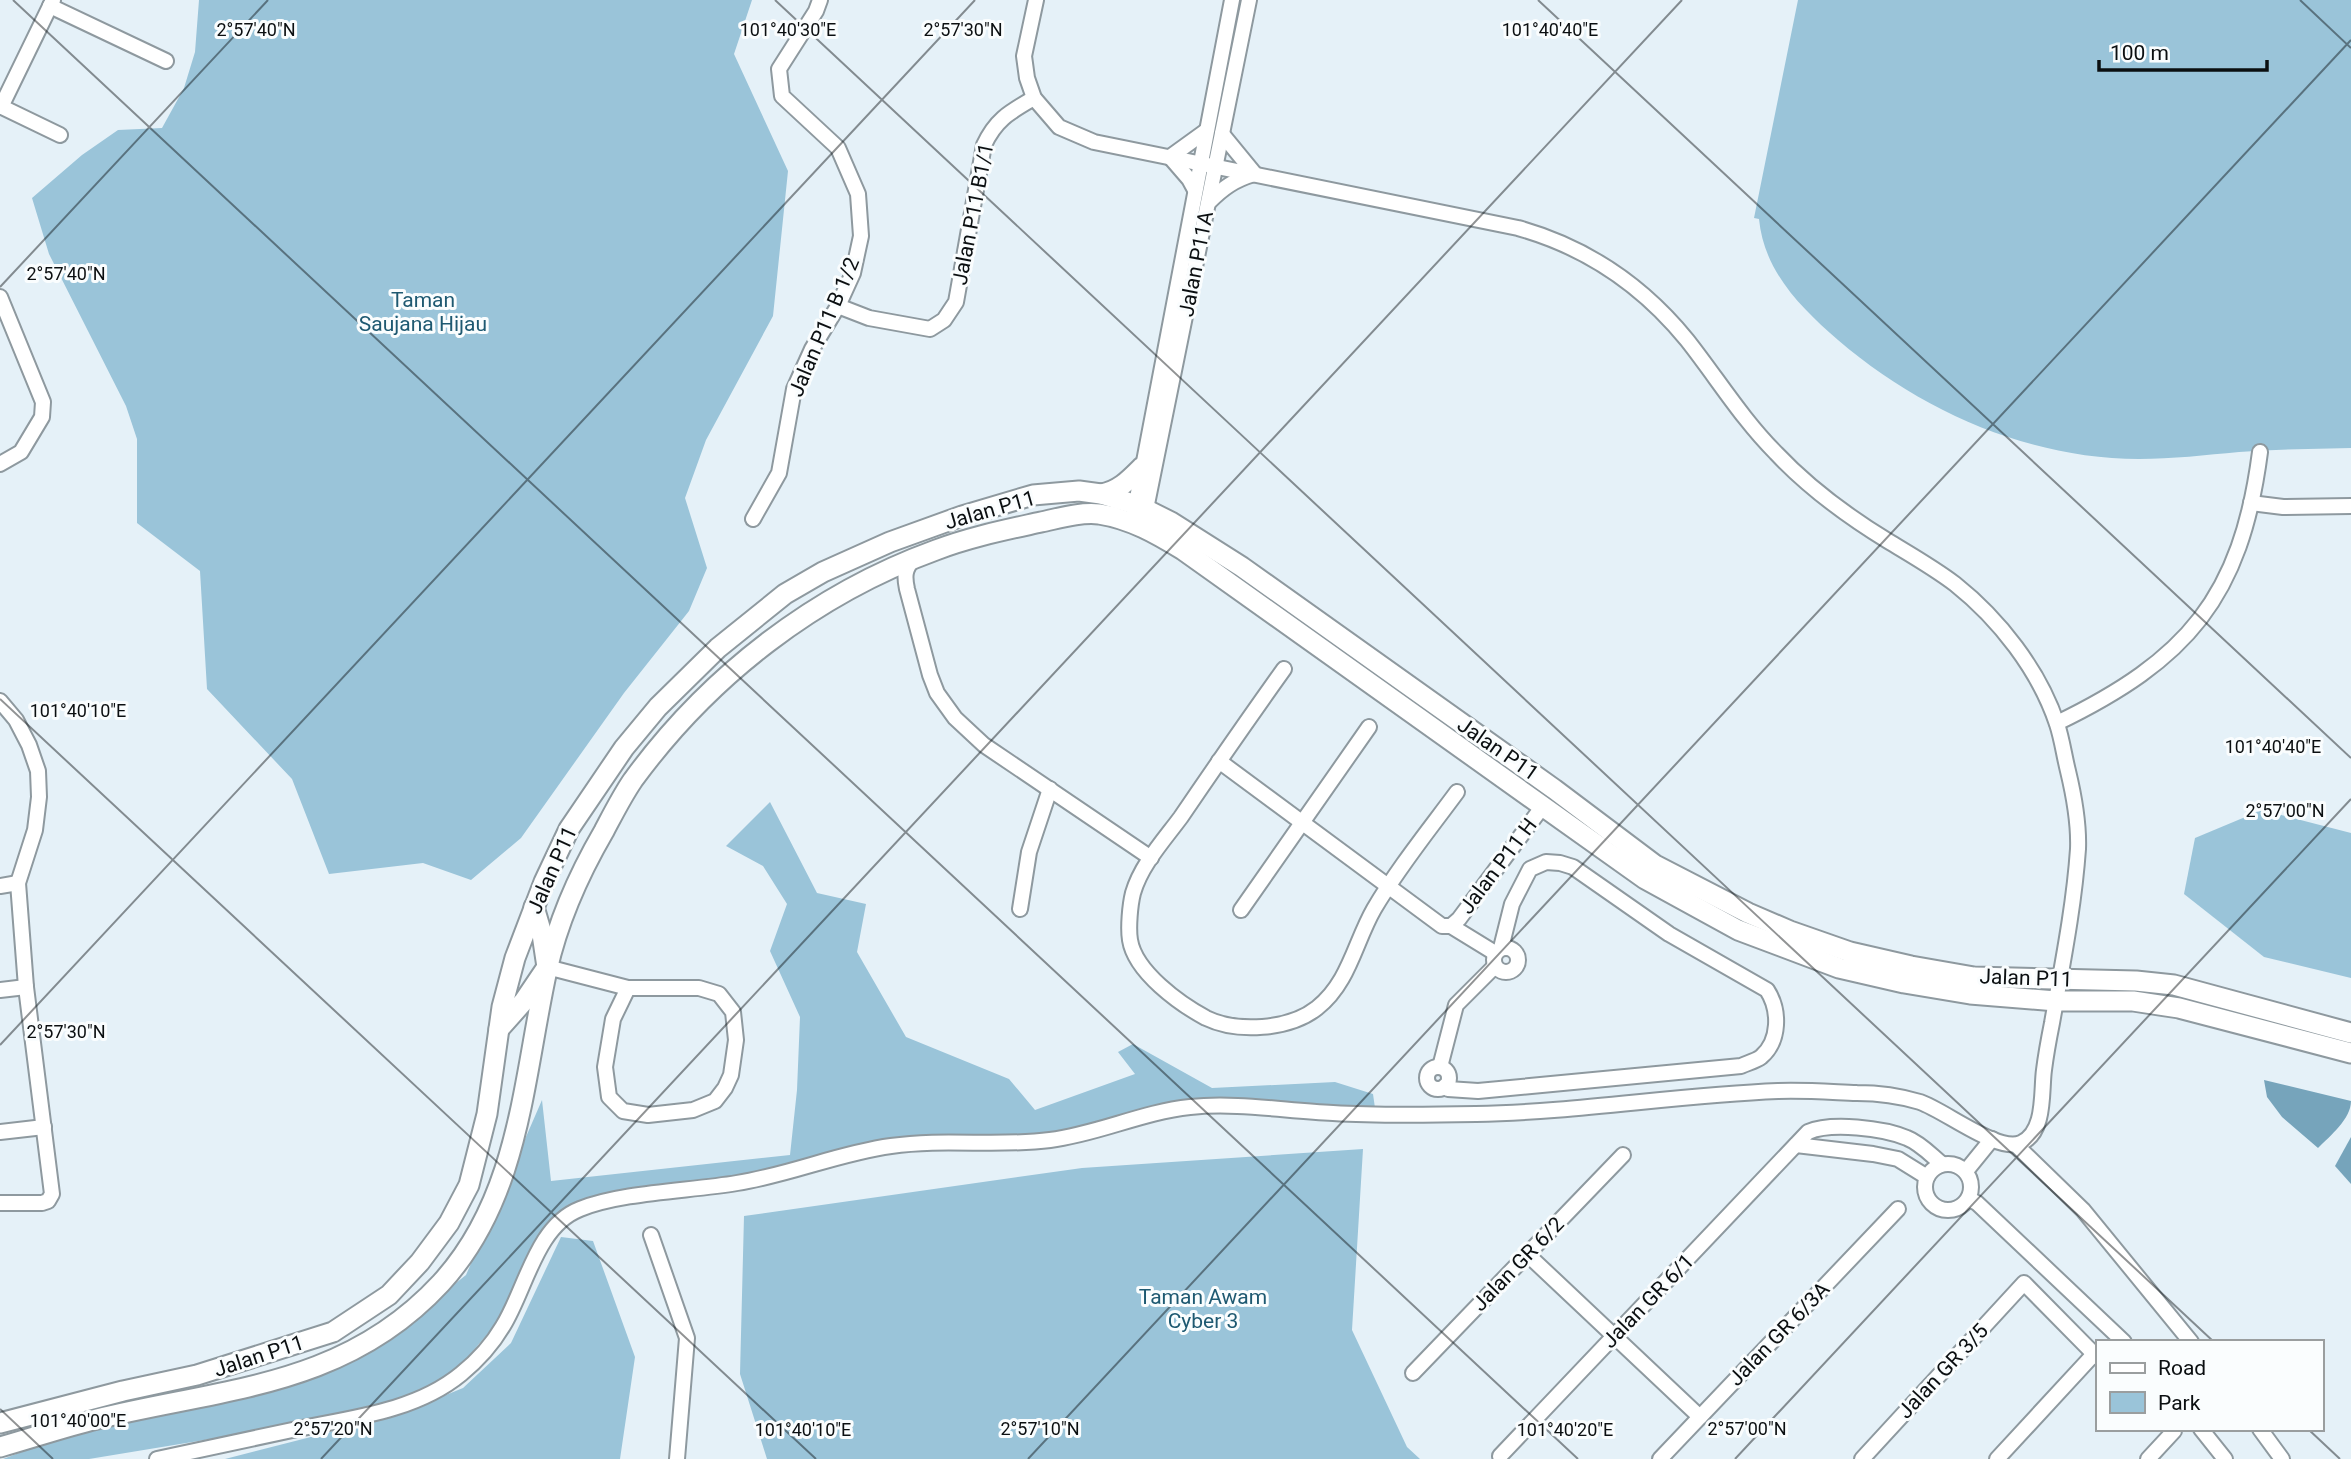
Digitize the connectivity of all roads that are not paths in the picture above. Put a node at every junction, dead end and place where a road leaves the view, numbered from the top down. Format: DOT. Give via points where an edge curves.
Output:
graph roads {
  1 [pos="820,0"];
  2 [pos="1036,0"];
  3 [pos="1232,0"];
  4 [pos="1249,0"];
  5 [pos="52,3"];
  6 [pos="166,61"];
  7 [pos="1034,98"];
  8 [pos="1,106"];
  9 [pos="1206,131"];
  10 [pos="1222,134"];
  11 [pos="60,135"];
  12 [pos="1170,157"];
  13 [pos="1200,162"];
  14 [pos="1216,165"];
  15 [pos="1255,174"];
  16 [pos="1195,190"];
  17 [pos="1209,202"];
  18 [pos="0,297"];
  19 [pos="838,306"];
  20 [pos="2260,452"];
  21 [pos="0,464"];
  22 [pos="1142,467"];
  23 [pos="1101,494"];
  24 [pos="2251,503"];
  25 [pos="2351,506"];
  26 [pos="1139,516"];
  27 [pos="753,519"];
  28 [pos="914,558"];
  29 [pos="871,577"];
  30 [pos="907,589"];
  31 [pos="1284,669"];
  32 [pos="0,701"];
  33 [pos="2057,723"];
  34 [pos="1369,727"];
  35 [pos="1219,761"];
  36 [pos="1533,774"];
  37 [pos="1050,789"];
  38 [pos="1457,792"];
  39 [pos="1543,806"];
  40 [pos="1577,806"];
  41 [pos="1301,823"];
  42 [pos="1152,858"];
  43 [pos="18,883"];
  44 [pos="0,886"];
  45 [pos="1388,887"];
  46 [pos="534,907"];
  47 [pos="1020,909"];
  48 [pos="1241,910"];
  49 [pos="1451,926"];
  50 [pos="1497,956"];
  51 [pos="548,967"];
  52 [pos="2060,979"];
  53 [pos="26,987"];
  54 [pos="628,988"];
  55 [pos="0,990"];
  56 [pos="2056,1001"];
  57 [pos="499,1030"];
  58 [pos="2351,1033"];
  59 [pos="2351,1053"];
  60 [pos="44,1127"];
  61 [pos="0,1132"];
  62 [pos="1905,1137"];
  63 [pos="1992,1139"];
  64 [pos="1796,1145"];
  65 [pos="2016,1145"];
  66 [pos="1623,1155"];
  67 [pos="1898,1159"];
  68 [pos="1942,1164"];
  69 [pos="1966,1171"];
  70 [pos="1927,1177"];
  71 [pos="1969,1199"];
  72 [pos="0,1203"];
  73 [pos="1899,1209"];
  74 [pos="651,1235"];
  75 [pos="1527,1254"];
  76 [pos="1614,1336"];
  77 [pos="2122,1340"];
  78 [pos="2189,1340"];
  79 [pos="2096,1355"];
  80 [pos="1413,1373"];
  81 [pos="197,1376"];
  82 [pos="123,1391"];
  83 [pos="180,1402"];
  84 [pos="140,1410"];
  85 [pos="1700,1417"];
  86 [pos="0,1423"];
  87 [pos="2172,1431"];
  88 [pos="2203,1431"];
  89 [pos="2261,1431"];
  90 [pos="228,1444"];
  91 [pos="0,1447"];
  92 [pos="1500,1456"];
  93 [pos="175,1457"];
  94 [pos="158,1459"];
  95 [pos="208,1459"];
  96 [pos="677,1459"];
  97 [pos="1660,1459"];
  98 [pos="1862,1459"];
  99 [pos="1997,1459"];
  100 [pos="2148,1459"];
  101 [pos="2225,1459"];
  102 [pos="2282,1459"];
  1 -- 19 [label="street, Jalan P11 B 1/2" via="779,69 782,96 838,148 858,194 861,236 853,273"];
  2 -- 7 [label="street" via="1024,56"];
  3 -- 9 [label="street, Jalan P11A"];
  4 -- 10 [label="street, Jalan P11A"];
  5 -- 6 [label="street"];
  5 -- 8 [label="street"];
  7 -- 12 [label="street" via="1059,127 1077,136"];
  7 -- 19 [label="street, Jalan P11 B1/1" via="1005,115 984,145 956,302 944,320 930,329 869,318"];
  8 -- 11 [label="street"];
  9 -- 12 [label="street"];
  9 -- 13 [label="street, Jalan P11A"];
  10 -- 14 [label="street, Jalan P11A"];
  10 -- 15 [label="street"];
  12 -- 13 [label="street"];
  12 -- 16 [label="street"];
  13 -- 14 [label="street"];
  13 -- 16 [label="street, Jalan P11A"];
  14 -- 15 [label="street"];
  14 -- 17 [label="street, Jalan P11A"];
  15 -- 17 [label="street" via="1236,179"];
  15 -- 33 [label="street" via="1533,232 1601,263 1628,281 1686,339 1747,421 1810,486 1944,576 1995,621 2025,661"];
  16 -- 22 [label="street, Jalan P11A"];
  17 -- 26 [label="street, Jalan P11A"];
  18 -- 21 [label="street" via="43,402 42,417 21,452"];
  19 -- 27 [label="street, Jalan P11 B 1/2" via="794,389 779,474"];
  20 -- 24 [label="street"];
  22 -- 23 [label="main road" via="1122,486"];
  22 -- 26 [label="street, Jalan P11A"];
  23 -- 26 [label="main road, Jalan P11"];
  23 -- 46 [label="main road, Jalan P11" via="1033,495 962,516 890,542 785,594 709,656 624,748 569,829"];
  24 -- 25 [label="street"];
  24 -- 33 [label="street" via="2230,570 2196,627 2140,676"];
  26 -- 28 [label="main road, Jalan P11" via="1077,514 969,537"];
  26 -- 36 [label="main road, Jalan P11" via="1242,567"];
  26 -- 39 [label="main road, Jalan P11"];
  28 -- 29 [label="main road, Jalan P11"];
  28 -- 30 [label="street" via="904,576"];
  29 -- 30 [label="street" via="883,577"];
  29 -- 51 [label="main road, Jalan P11" via="834,597 729,673 679,723 631,783 585,863"];
  30 -- 37 [label="street" via="930,675 954,718 984,745"];
  31 -- 35 [label="street"];
  32 -- 43 [label="street" via="16,720 38,771 35,830"];
  33 -- 52 [label="street" via="2075,798 2078,843"];
  34 -- 41 [label="street"];
  35 -- 41 [label="street"];
  35 -- 42 [label="street"];
  36 -- 39 [label="main road"];
  36 -- 40 [label="main road, Jalan P11"];
  37 -- 42 [label="street"];
  37 -- 47 [label="street" via="1029,852"];
  38 -- 45 [label="street"];
  39 -- 40 [label="main road"];
  39 -- 49 [label="street, Jalan P11 H"];
  39 -- 56 [label="main road, Jalan P11" via="1645,879 1738,930 1780,947 1839,968 1904,983 1970,995"];
  40 -- 52 [label="main road, Jalan P11" via="1655,865 1790,931 1850,952 1911,966 1975,977"];
  41 -- 45 [label="street"];
  41 -- 48 [label="street"];
  42 -- 45 [label="street" via="1133,894 1130,942 1144,967 1169,995 1216,1023 1239,1027 1299,1019 1317,1009 1345,975"];
  43 -- 44 [label="street"];
  43 -- 53 [label="street"];
  45 -- 49 [label="street" via="1442,926"];
  46 -- 51 [label="main road"];
  46 -- 57 [label="main road, Jalan P11" via="515,958"];
  49 -- 50 [label="street"];
  50 -- 50 [label="street" via="1512,904 1530,869 1546,862 1573,867 1669,934 1767,990 1774,1001 1776,1022 1772,1045 1759,1059 1741,1066 1478,1091 1437,1088 1428,1081 1429,1072 1440,1067 1456,1004"];
  51 -- 54 [label="street"];
  51 -- 57 [label="main road"];
  51 -- 83 [label="main road, Jalan P11" via="508,1163 472,1246 441,1283 380,1336 302,1373"];
  52 -- 56 [label="street"];
  52 -- 58 [label="main road, Jalan P11" via="2174,985"];
  53 -- 55 [label="street"];
  53 -- 60 [label="street"];
  54 -- 54 [label="street" via="699,988 719,994 733,1012 736,1040 731,1075 715,1101 693,1110 648,1115 623,1111 609,1097 605,1068 613,1019"];
  56 -- 59 [label="main road, Jalan P11" via="2133,1001 2179,1008"];
  56 -- 65 [label="street" via="2039,1117 2030,1135"];
  57 -- 81 [label="main road, Jalan P11" via="487,1114 469,1185 449,1223 420,1262 389,1295 333,1332"];
  60 -- 61 [label="street"];
  60 -- 72 [label="street" via="52,1194 42,1203"];
  62 -- 64 [label="street, Jalan GR 6/1" via="1819,1127"];
  62 -- 67 [label="street"];
  62 -- 68 [label="street"];
  63 -- 65 [label="street"];
  63 -- 69 [label="street"];
  63 -- 90 [label="street" via="1924,1103 1877,1093 1778,1091 1482,1114 1189,1107 1038,1142 881,1147 743,1182 631,1197 575,1210 548,1235 504,1325 458,1377 421,1398 375,1413"];
  64 -- 67 [label="street"];
  64 -- 76 [label="street, Jalan GR 6/1"];
  65 -- 78 [label="street" via="2083,1210"];
  66 -- 75 [label="street, Jalan GR 6/2"];
  67 -- 70 [label="street"];
  68 -- 69 [label="street" via="1955,1164"];
  68 -- 70 [label="street"];
  69 -- 71 [label="street" via="1972,1184"];
  70 -- 71 [label="street" via="1926,1192 1934,1206 1956,1209"];
  71 -- 77 [label="street"];
  73 -- 85 [label="street, Jalan GR 6/3A"];
  74 -- 96 [label="street" via="687,1338"];
  75 -- 76 [label="street"];
  75 -- 80 [label="street, Jalan GR 6/2"];
  76 -- 85 [label="street"];
  76 -- 92 [label="street, Jalan GR 6/1"];
  79 -- 98 [label="street, Jalan GR 3/5" via="2024,1283"];
  79 -- 99 [label="street"];
  81 -- 82 [label="main road, Jalan P11"];
  81 -- 83 [label="main road" via="165,1390 167,1397"];
  82 -- 84 [label="main road" via="145,1394 147,1403"];
  82 -- 86 [label="main road, Jalan P11"];
  83 -- 84 [label="main road, Jalan P11"];
  84 -- 91 [label="main road, Jalan P11"];
  85 -- 97 [label="street, Jalan GR 6/3A"];
  87 -- 100 [label="street"];
  88 -- 101 [label="street"];
  89 -- 102 [label="street"];
  90 -- 93 [label="street"];
  90 -- 95 [label="street"];
  93 -- 94 [label="street"];
}
